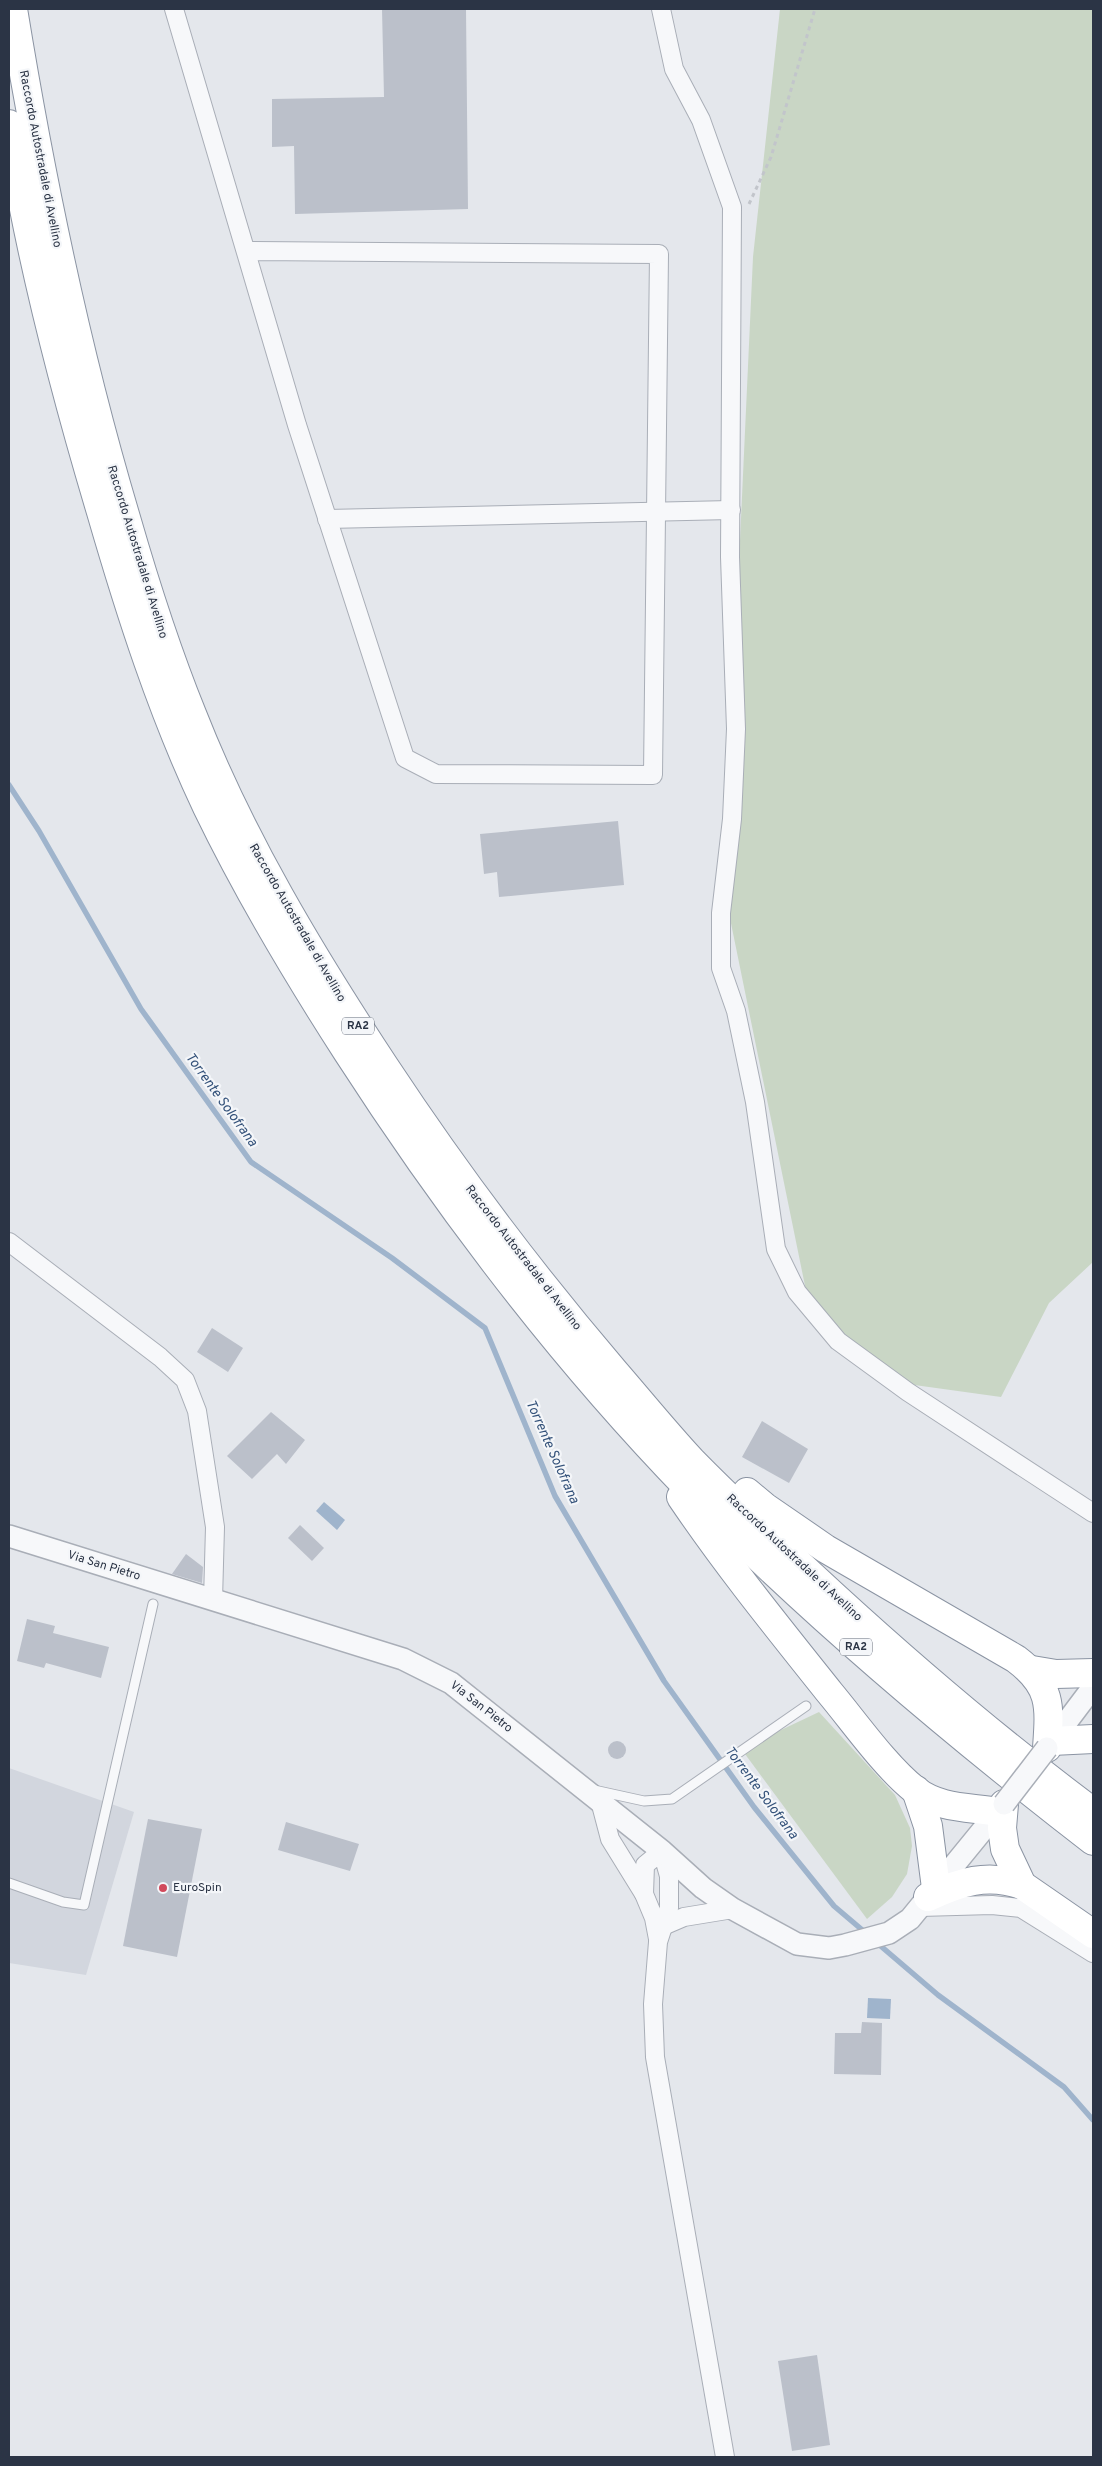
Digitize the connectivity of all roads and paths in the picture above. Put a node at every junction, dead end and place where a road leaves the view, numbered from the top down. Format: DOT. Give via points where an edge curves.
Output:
graph roads {
  1 [pos="13,9"];
  2 [pos="174,9"];
  3 [pos="661,9"];
  4 [pos="816,9"];
  5 [pos="9,124"];
  6 [pos="732,227"];
  7 [pos="246,251"];
  8 [pos="731,510"];
  9 [pos="656,511"];
  10 [pos="327,519"];
  11 [pos="9,1242"];
  12 [pos="628,1387"];
  13 [pos="637,1432"];
  14 [pos="1093,1513"];
  15 [pos="9,1536"];
  16 [pos="213,1600"];
  17 [pos="153,1604"];
  18 [pos="1032,1670"];
  19 [pos="1093,1673"];
  20 [pos="1093,1687"];
  21 [pos="806,1706"];
  22 [pos="1093,1739"];
  23 [pos="1050,1745"];
  24 [pos="582,1787"];
  25 [pos="916,1790"];
  26 [pos="600,1801"];
  27 [pos="1001,1808"];
  28 [pos="1093,1812"];
  29 [pos="1093,1841"];
  30 [pos="662,1851"];
  31 [pos="9,1883"];
  32 [pos="1022,1885"];
  33 [pos="644,1894"];
  34 [pos="928,1897"];
  35 [pos="732,1909"];
  36 [pos="661,1934"];
  37 [pos="1093,1934"];
  38 [pos="1093,1953"];
  39 [pos="725,2457"];
  1 -- 12 [label="highway, Raccordo Autostradale di Avellino / RA2" via="51,225 92,401 164,640 223,788 270,879 345,1007 431,1137 516,1253"];
  2 -- 7 [label="street"];
  3 -- 6 [label="street" via="674,69 701,120 732,207"];
  4 -- 6 [label="path" via="770,157 748,206"];
  5 -- 13 [label="highway, Raccordo Autostradale di Avellino / RA2" via="43,292 83,453 156,684 208,808 280,942 402,1137 493,1259"];
  6 -- 8 [label="street"];
  7 -- 9 [label="street" via="660,254"];
  7 -- 10 [label="street"];
  8 -- 9 [label="street"];
  8 -- 14 [label="street" via="736,729 732,818 721,913 721,968 736,1011 755,1102 776,1249 797,1292 838,1341 908,1392"];
  9 -- 10 [label="street"];
  9 -- 10 [label="street" via="654,775 436,774 405,758"];
  11 -- 16 [label="street" via="160,1357 185,1380 197,1411 215,1527"];
  12 -- 18 [label="highway" via="741,1488 785,1522"];
  12 -- 28 [label="highway, Raccordo Autostradale di Avellino / RA2" via="691,1459 842,1604 1009,1747"];
  13 -- 25 [label="highway" via="739,1577 845,1711"];
  13 -- 29 [label="highway, Raccordo Autostradale di Avellino / RA2" via="696,1496 852,1643 1002,1771"];
  15 -- 16 [label="street, Via San Pietro"];
  16 -- 24 [label="street, Via San Pietro" via="403,1660 451,1683"];
  17 -- 31 [label="lane" via="84,1905 63,1902"];
  18 -- 19 [label="highway" via="1056,1674"];
  18 -- 23 [label="highway" via="1042,1683 1049,1714"];
  20 -- 23 [label="street, Via San Pietro"];
  21 -- 24 [label="lane" via="672,1799 644,1801"];
  22 -- 23 [label="highway"];
  23 -- 27 [label="street, Via San Pietro, bridge"];
  24 -- 26 [label="street, Via San Pietro"];
  25 -- 27 [label="highway" via="950,1806"];
  25 -- 34 [label="highway" via="928,1826"];
  26 -- 30 [label="street, Via San Pietro"];
  26 -- 33 [label="street" via="610,1839"];
  27 -- 32 [label="highway" via="1006,1849"];
  27 -- 34 [label="street, Via San Pietro"];
  30 -- 33 [label="street" via="645,1865"];
  30 -- 35 [label="street, Via San Pietro"];
  30 -- 36 [label="street" via="668,1876 669,1908"];
  32 -- 34 [label="highway" via="988,1879 958,1883"];
  32 -- 37 [label="highway"];
  33 -- 36 [label="street"];
  34 -- 35 [label="street, Via San Pietro" via="910,1919 889,1933 829,1948 797,1944"];
  34 -- 38 [label="street" via="1021,1908"];
  35 -- 36 [label="street" via="684,1917"];
  36 -- 39 [label="street" via="653,2004 655,2058"];
}
